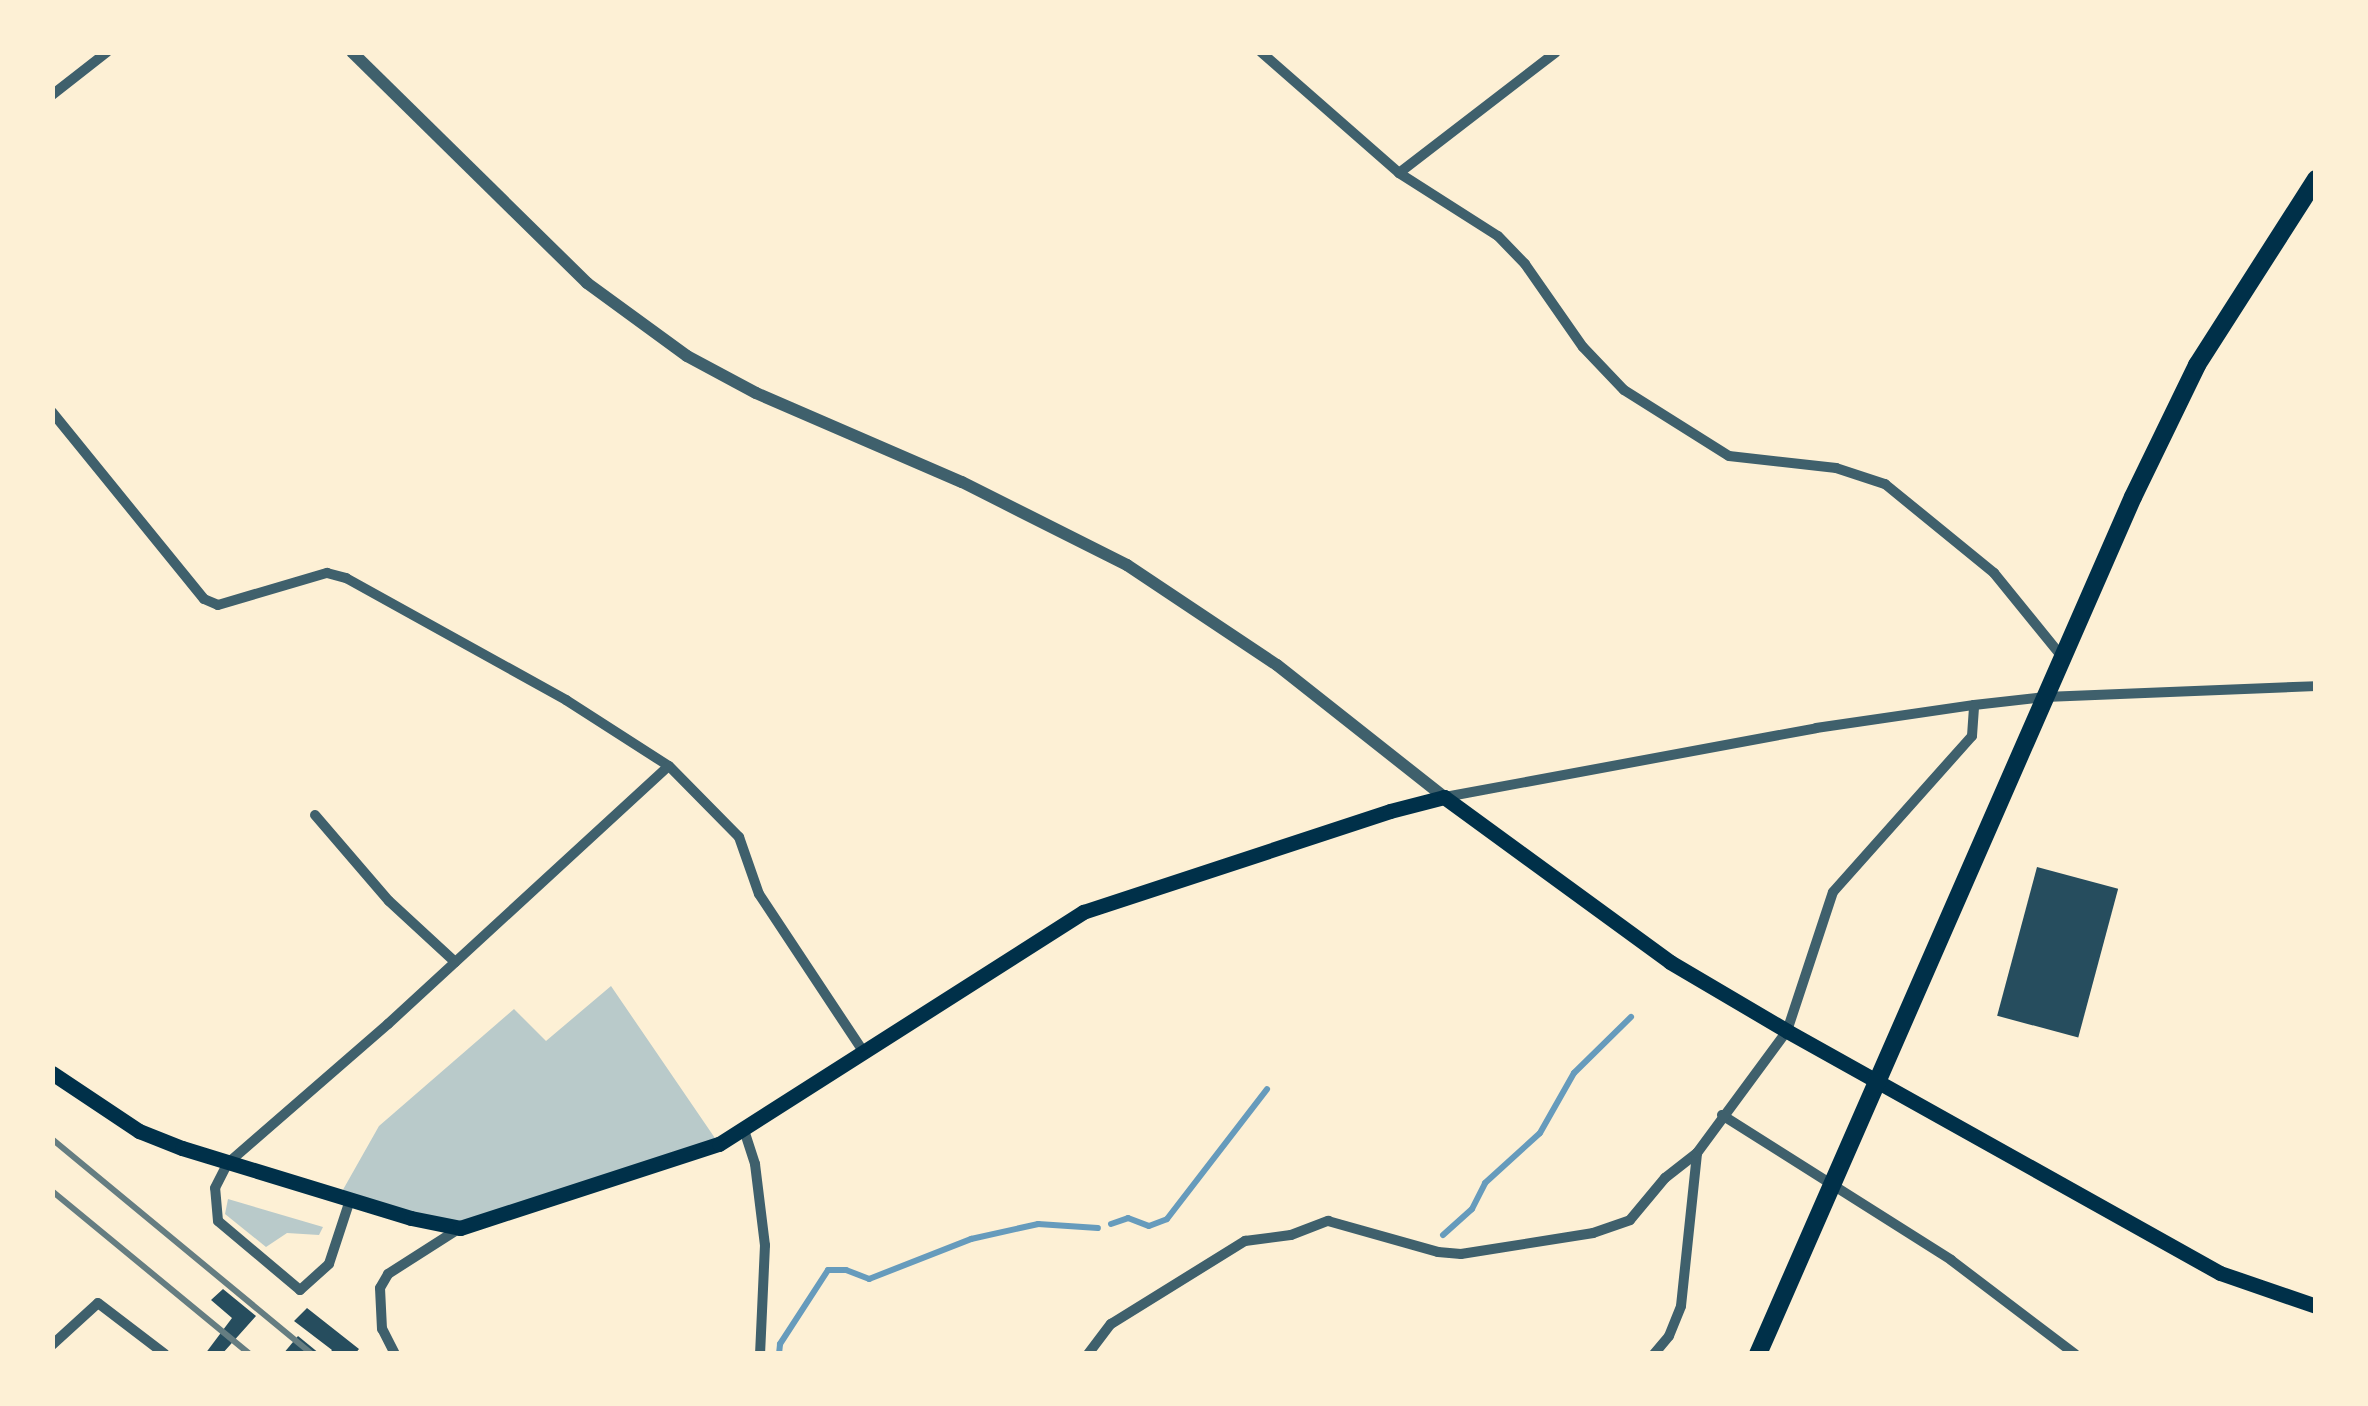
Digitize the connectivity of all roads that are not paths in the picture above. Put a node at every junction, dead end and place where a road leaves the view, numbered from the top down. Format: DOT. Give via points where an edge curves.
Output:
graph roads {
  1 [pos="107,52"];
  2 [pos="352,52"];
  3 [pos="1260,52"];
  4 [pos="1556,52"];
  5 [pos="52,95"];
  6 [pos="1399,173"];
  7 [pos="2316,179"];
  8 [pos="52,412"];
  9 [pos="2062,658"];
  10 [pos="2316,686"];
  11 [pos="2045,697"];
  12 [pos="1974,705"];
  13 [pos="669,766"];
  14 [pos="1444,797"];
  15 [pos="315,814"];
  16 [pos="454,962"];
  17 [pos="1788,1031"];
  18 [pos="865,1054"];
  19 [pos="52,1072"];
  20 [pos="1877,1080"];
  21 [pos="1722,1115"];
  22 [pos="744,1130"];
  23 [pos="1697,1153"];
  24 [pos="228,1163"];
  25 [pos="1832,1183"];
  26 [pos="350,1200"];
  27 [pos="460,1228"];
  28 [pos="2316,1306"];
  29 [pos="52,1345"];
  30 [pos="165,1354"];
  31 [pos="395,1354"];
  32 [pos="760,1354"];
  33 [pos="1088,1354"];
  34 [pos="1654,1354"];
  35 [pos="1758,1354"];
  36 [pos="2076,1354"];
  1 -- 5 [label="street"];
  2 -- 14 [label="street" via="586,283 687,356 1127,565 1277,665"];
  3 -- 6 [label="street"];
  4 -- 6 [label="street"];
  6 -- 9 [label="street" via="1498,236 1583,348 1624,390 1730,456 1836,468 1885,484 1994,573"];
  7 -- 9 [label="highway" via="2197,365"];
  8 -- 13 [label="street" via="204,599 218,604 327,573 346,578 566,700"];
  9 -- 11 [label="highway"];
  10 -- 11 [label="street"];
  11 -- 12 [label="street"];
  11 -- 20 [label="highway"];
  12 -- 14 [label="street"];
  12 -- 17 [label="street" via="1972,736 1833,892"];
  13 -- 16 [label="street"];
  13 -- 18 [label="street" via="739,837 758,894"];
  14 -- 17 [label="main road" via="1670,962"];
  14 -- 18 [label="main road" via="1083,912"];
  15 -- 16 [label="street"];
  16 -- 24 [label="street"];
  17 -- 20 [label="main road"];
  17 -- 21 [label="street"];
  18 -- 22 [label="main road"];
  19 -- 24 [label="main road" via="139,1131"];
  20 -- 25 [label="highway"];
  20 -- 28 [label="main road" via="2220,1272"];
  21 -- 23 [label="street"];
  21 -- 25 [label="street"];
  22 -- 27 [label="main road" via="719,1144"];
  22 -- 32 [label="street" via="755,1164 764,1245"];
  23 -- 33 [label="street" via="1630,1220 1593,1233 1461,1254 1328,1221 1291,1235 1244,1241 1111,1324"];
  23 -- 34 [label="street" via="1682,1306"];
  24 -- 26 [label="main road"];
  24 -- 26 [label="street" via="214,1188 218,1222 300,1290 329,1264"];
  25 -- 35 [label="highway"];
  25 -- 36 [label="street" via="1951,1260"];
  26 -- 27 [label="main road"];
  27 -- 31 [label="street" via="388,1274 380,1288 382,1329"];
  29 -- 30 [label="street" via="98,1303"];
}
